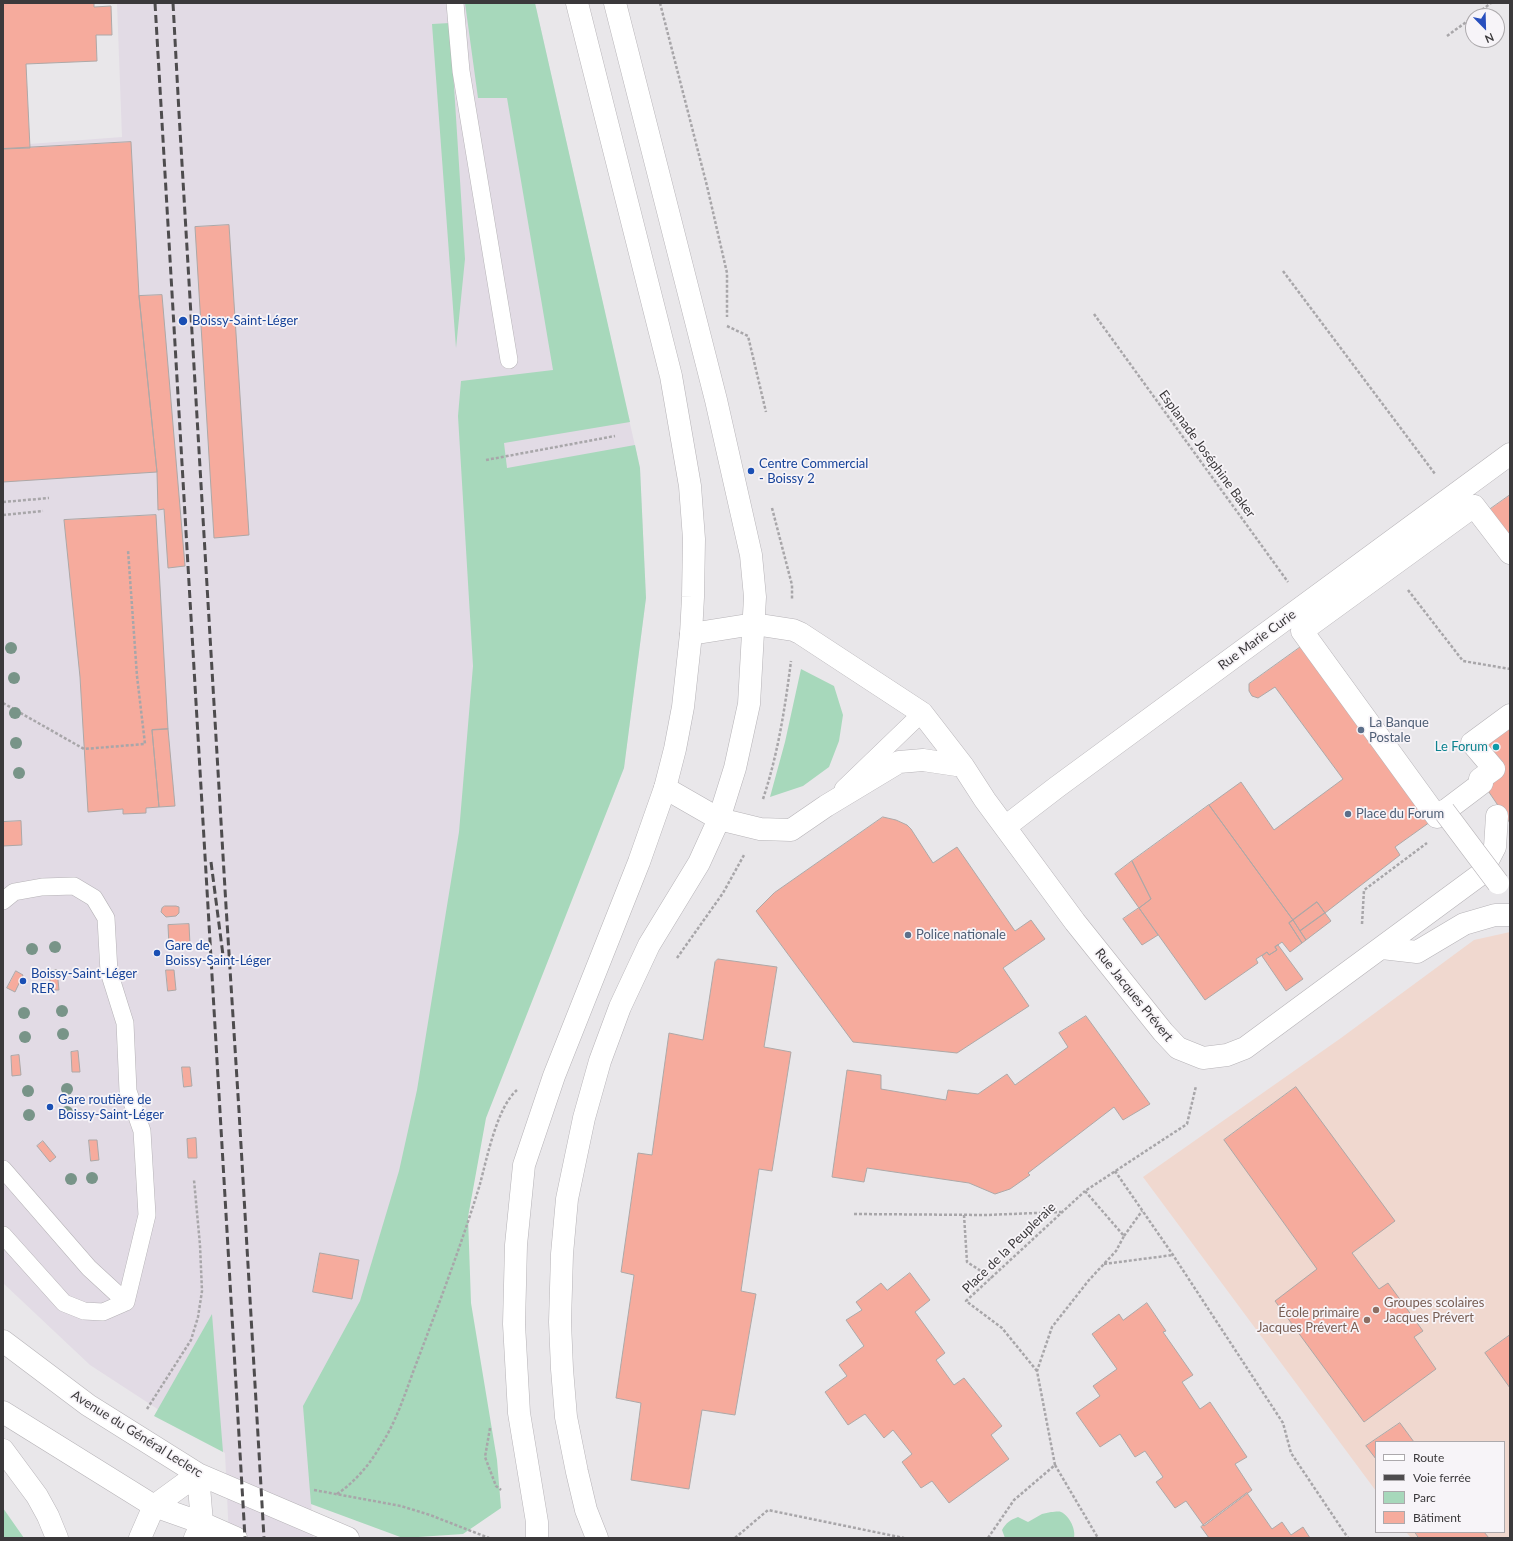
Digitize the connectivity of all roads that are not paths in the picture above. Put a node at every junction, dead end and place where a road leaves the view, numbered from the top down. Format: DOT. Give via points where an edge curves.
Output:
graph roads {
  1 [pos="455,3"];
  2 [pos="577,3"];
  3 [pos="615,3"];
  4 [pos="509,360"];
  5 [pos="1510,454"];
  6 [pos="1510,553"];
  7 [pos="1510,558"];
  8 [pos="1510,565"];
  9 [pos="1309,614"];
  10 [pos="754,624"];
  11 [pos="691,634"];
  12 [pos="922,713"];
  13 [pos="1510,715"];
  14 [pos="963,766"];
  15 [pos="665,788"];
  16 [pos="826,806"];
  17 [pos="1442,813"];
  18 [pos="1497,816"];
  19 [pos="718,819"];
  20 [pos="1005,827"];
  21 [pos="1498,883"];
  22 [pos="3,901"];
  23 [pos="1510,915"];
  24 [pos="1382,948"];
  25 [pos="3,1169"];
  26 [pos="3,1235"];
  27 [pos="126,1302"];
  28 [pos="3,1340"];
  29 [pos="3,1412"];
  30 [pos="3,1450"];
  31 [pos="198,1474"];
  32 [pos="154,1506"];
  33 [pos="199,1531"];
  34 [pos="57,1538"];
  35 [pos="140,1538"];
  36 [pos="236,1538"];
  37 [pos="348,1538"];
  38 [pos="537,1538"];
  39 [pos="597,1538"];
  1 -- 4 [label="lane" via="461,71"];
  2 -- 11 [label="street" via="675,395 690,486 694,539"];
  3 -- 10 [label="street" via="716,400 751,555 755,597"];
  5 -- 9 [label="street, Rue Marie Curie" via="1452,496"];
  6 -- 9 [label="street" via="1474,506"];
  7 -- 8 [label="street" via="1507,561"];
  9 -- 17 [label="street"];
  9 -- 20 [label="street, Rue Marie Curie"];
  10 -- 11 [label="street, Rue Jacques Prévert"];
  10 -- 12 [label="street, Rue Jacques Prévert" via="800,633"];
  10 -- 19 [label="street" via="749,704 735,768"];
  11 -- 15 [label="street" via="683,707"];
  12 -- 14 [label="street, Rue Jacques Prévert"];
  12 -- 16 [label="lane"];
  13 -- 17 [label="street" via="1472,743 1494,769 1480,779 1482,783"];
  14 -- 16 [label="street" via="923,760 899,762"];
  14 -- 20 [label="street, Rue Jacques Prévert"];
  15 -- 19 [label="street"];
  15 -- 38 [label="street" via="639,862 554,1076 524,1165 516,1245 514,1324 519,1413 537,1522"];
  16 -- 19 [label="street" via="791,830 760,829"];
  17 -- 21 [label="street, bridge"];
  18 -- 24 [label="street, Rue Jacques Prévert" via="1495,847 1481,874"];
  19 -- 39 [label="street" via="699,863 649,945 620,1007 600,1061 584,1118 567,1199 560,1322 566,1417 586,1510"];
  20 -- 24 [label="street, Rue Jacques Prévert" via="1075,922 1163,1032 1178,1048 1203,1058 1227,1055 1245,1048"];
  22 -- 27 [label="lane" via="14,892 42,887 74,886 94,898 106,918 109,972 125,1023 128,1091 142,1131 147,1215"];
  23 -- 24 [label="street" via="1495,915 1464,924 1417,952"];
  25 -- 27 [label="lane" via="89,1268"];
  26 -- 27 [label="lane" via="64,1303 84,1311 103,1312"];
  28 -- 31 [label="street, Avenue du Général Leclerc" via="88,1406"];
  29 -- 32 [label="street"];
  30 -- 34 [label="street" via="37,1496"];
  31 -- 32 [label="street"];
  31 -- 33 [label="street"];
  31 -- 37 [label="street, Avenue du Général Leclerc"];
  32 -- 33 [label="street"];
  32 -- 35 [label="street"];
  33 -- 36 [label="street"];
}
